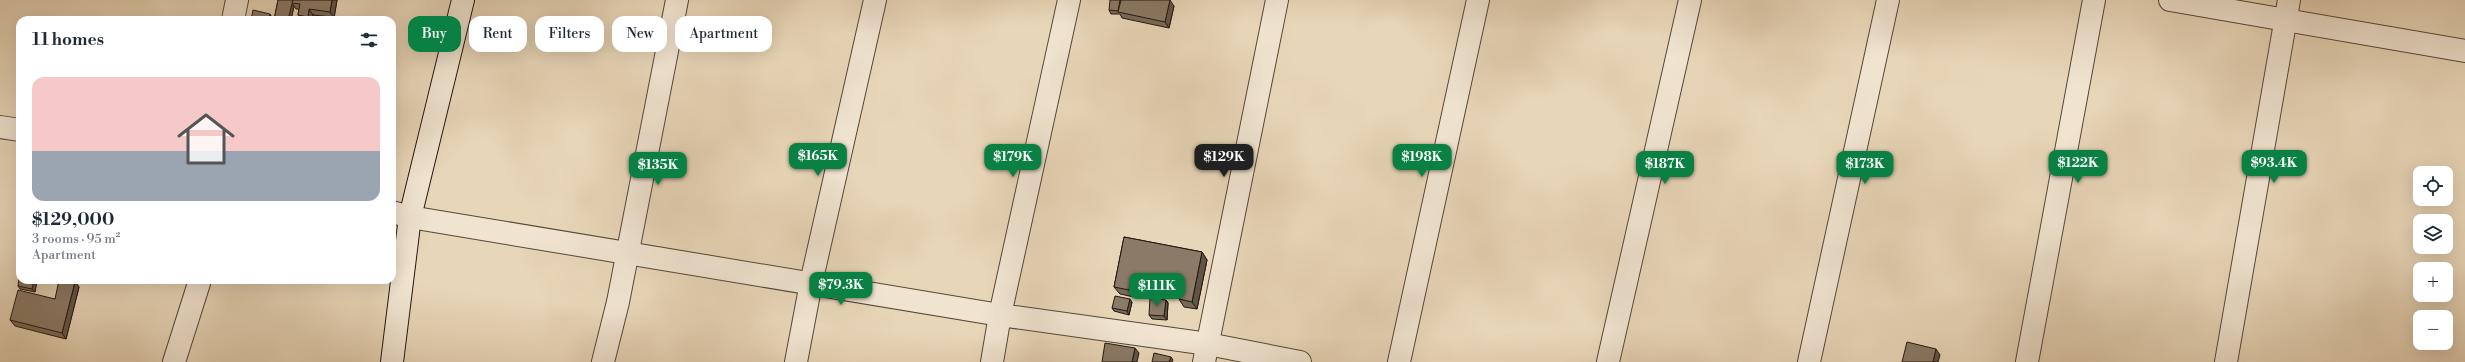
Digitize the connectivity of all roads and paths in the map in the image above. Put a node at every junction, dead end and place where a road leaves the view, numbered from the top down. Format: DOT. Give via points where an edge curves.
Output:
graph roads {
  1 [pos="237,0"];
  2 [pos="463,0"];
  3 [pos="677,0"];
  4 [pos="875,0"];
  5 [pos="1069,0"];
  6 [pos="1277,0"];
  7 [pos="1478,0"];
  8 [pos="1690,0"];
  9 [pos="1888,0"];
  10 [pos="2094,0"];
  11 [pos="2170,0"];
  12 [pos="2287,10"];
  13 [pos="234,16"];
  14 [pos="2465,51"];
  15 [pos="0,127"];
  16 [pos="16,129"];
  17 [pos="401,215"];
  18 [pos="628,252"];
  19 [pos="811,283"];
  20 [pos="199,284"];
  21 [pos="1000,315"];
  22 [pos="1206,353"];
  23 [pos="174,362"];
  24 [pos="392,362"];
  25 [pos="603,362"];
  26 [pos="796,362"];
  27 [pos="992,362"];
  28 [pos="1300,362"];
  29 [pos="1399,362"];
  30 [pos="1608,362"];
  31 [pos="1809,362"];
  32 [pos="2028,362"];
  33 [pos="2226,362"];
  1 -- 13 [label="street"];
  2 -- 17 [label="street"];
  3 -- 18 [label="street"];
  4 -- 19 [label="street"];
  5 -- 21 [label="street"];
  6 -- 22 [label="street"];
  7 -- 29 [label="street"];
  8 -- 30 [label="street"];
  9 -- 31 [label="street"];
  10 -- 32 [label="street"];
  11 -- 12 [label="street"];
  12 -- 14 [label="street"];
  12 -- 33 [label="street"];
  15 -- 16 [label="street"];
  17 -- 18 [label="street"];
  17 -- 24 [label="street"];
  18 -- 19 [label="street"];
  18 -- 25 [label="street"];
  19 -- 21 [label="street"];
  19 -- 26 [label="street"];
  20 -- 23 [label="street"];
  21 -- 22 [label="street"];
  21 -- 27 [label="street"];
  22 -- 28 [label="street"];
}
